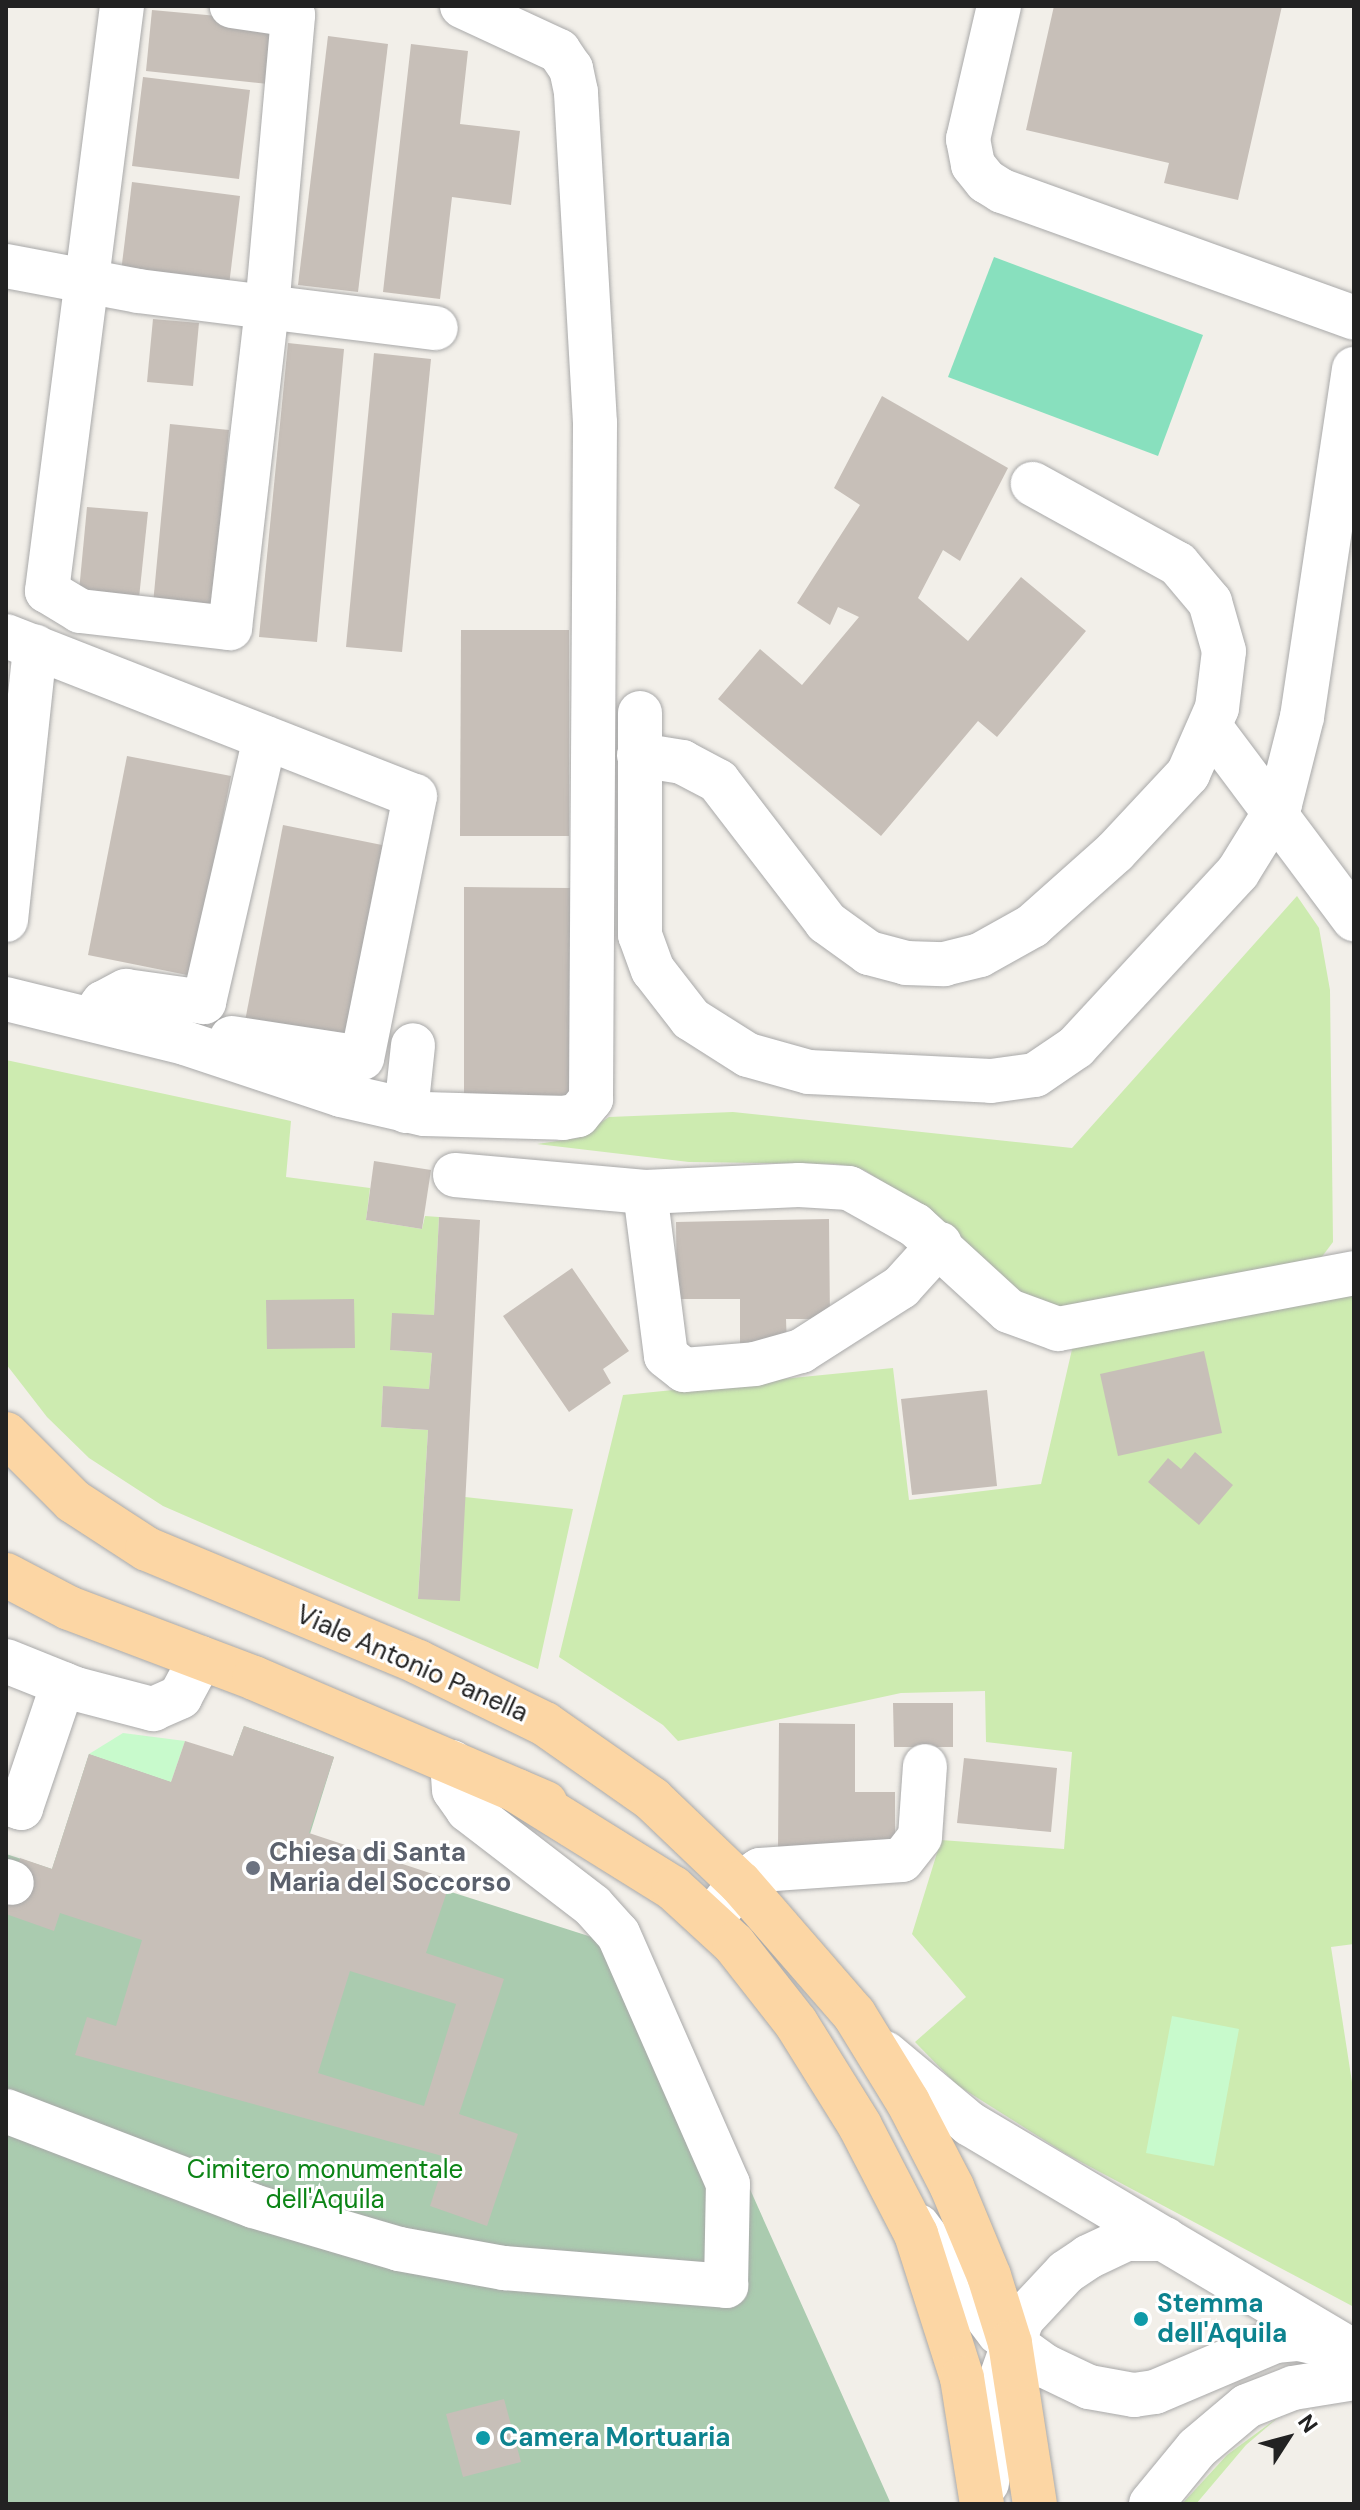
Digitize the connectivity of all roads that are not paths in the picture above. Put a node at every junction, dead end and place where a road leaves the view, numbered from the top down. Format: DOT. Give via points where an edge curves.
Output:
graph roads {
  1 [pos="122,6"];
  2 [pos="232,6"];
  3 [pos="462,6"];
  4 [pos="999,6"];
  5 [pos="6,266"];
  6 [pos="86,280"];
  7 [pos="267,308"];
  8 [pos="1354,318"];
  9 [pos="436,328"];
  10 [pos="1354,369"];
  11 [pos="1033,484"];
  12 [pos="21,642"];
  13 [pos="1211,728"];
  14 [pos="265,738"];
  15 [pos="1276,813"];
  16 [pos="1354,919"];
  17 [pos="6,920"];
  18 [pos="6,999"];
  19 [pos="92,1018"];
  20 [pos="413,1045"];
  21 [pos="202,1048"];
  22 [pos="406,1111"];
  23 [pos="455,1175"];
  24 [pos="645,1192"];
  25 [pos="940,1244"];
  26 [pos="1354,1273"];
  27 [pos="6,1434"];
  28 [pos="6,1575"];
  29 [pos="201,1658"];
  30 [pos="6,1661"];
  31 [pos="63,1684"];
  32 [pos="452,1762"];
  33 [pos="925,1766"];
  34 [pos="6,1803"];
  35 [pos="727,1899"];
  36 [pos="854,2014"];
  37 [pos="6,2111"];
  38 [pos="890,2180"];
  39 [pos="1165,2239"];
  40 [pos="1010,2343"];
  41 [pos="1354,2352"];
  42 [pos="1354,2378"];
  43 [pos="984,2504"];
  44 [pos="1035,2504"];
  45 [pos="1151,2504"];
  1 -- 6 [label="street"];
  2 -- 7 [label="street" via="293,15"];
  3 -- 22 [label="street" via="552,46 568,62 576,92 595,423 593,1091 584,1111 571,1118"];
  4 -- 8 [label="street" via="969,131 973,165 986,181"];
  5 -- 6 [label="street"];
  6 -- 7 [label="street"];
  6 -- 7 [label="street" via="47,591 80,611 230,628"];
  7 -- 9 [label="street"];
  10 -- 15 [label="street" via="1302,717"];
  11 -- 13 [label="street" via="1147,542 1200,588 1218,619 1224,651"];
  12 -- 14 [label="street"];
  12 -- 17 [label="street"];
  13 -- 15 [label="street"];
  13 -- 15 [label="street" via="1176,789 1051,911 997,948 925,965 869,953 841,935 718,781 640,734 637,918 653,970 684,1012 729,1046 789,1068 1007,1081 1050,1067 1076,1047 1238,872"];
  14 -- 19 [label="street" via="204,1002 126,991 103,1003"];
  14 -- 21 [label="street" via="415,796 412,812 362,1058 222,1037"];
  15 -- 16 [label="street"];
  18 -- 19 [label="street"];
  19 -- 21 [label="street"];
  20 -- 22 [label="street"];
  21 -- 22 [label="street"];
  23 -- 24 [label="street"];
  24 -- 25 [label="street" via="835,1185 876,1199"];
  24 -- 25 [label="street" via="666,1356 684,1370 755,1364 801,1351 901,1287"];
  25 -- 26 [label="street" via="1009,1311 1058,1329"];
  27 -- 35 [label="main road, Viale Antonio Panella" via="73,1501 147,1549 418,1662 545,1724 652,1799"];
  28 -- 29 [label="main road, Viale Antonio Panella" via="79,1612"];
  29 -- 31 [label="street" via="180,1697 158,1709"];
  29 -- 32 [label="main road, Viale Antonio Panella"];
  30 -- 31 [label="street"];
  31 -- 34 [label="street" via="21,1808"];
  32 -- 35 [label="main road, Viale Antonio Panella"];
  32 -- 37 [label="street" via="454,1790 468,1810 593,1906 618,1934 728,2184 726,2286 504,2268 399,2249 253,2206"];
  33 -- 35 [label="street" via="920,1837 902,1860 776,1866"];
  35 -- 36 [label="main road, Viale Antonio Panella" via="791,1937"];
  35 -- 38 [label="main road, Viale Antonio Panella"];
  36 -- 39 [label="street" via="913,2080 970,2124"];
  36 -- 40 [label="main road, Viale Antonio Panella" via="952,2187"];
  38 -- 40 [label="street" via="934,2252"];
  38 -- 43 [label="main road, Viale Antonio Panella" via="941,2302 962,2378"];
  39 -- 40 [label="street" via="1126,2239 1077,2264 1030,2308"];
  39 -- 41 [label="street"];
  40 -- 41 [label="street" via="1067,2378 1134,2395 1177,2384 1275,2341 1310,2340"];
  40 -- 43 [label="street" via="994,2398"];
  40 -- 44 [label="main road, Viale Antonio Panella"];
  42 -- 45 [label="street" via="1293,2388 1247,2406 1197,2448"];
}
